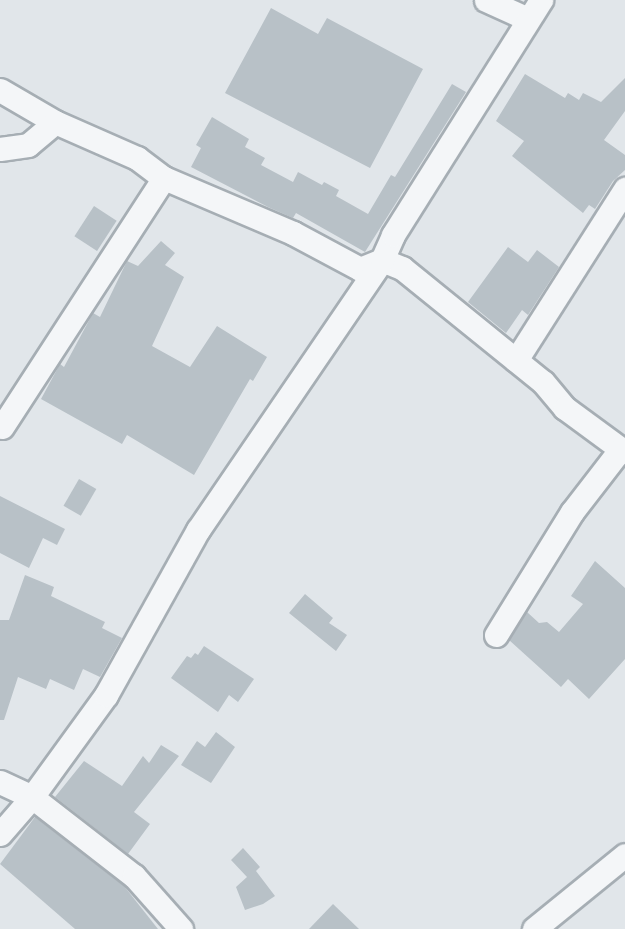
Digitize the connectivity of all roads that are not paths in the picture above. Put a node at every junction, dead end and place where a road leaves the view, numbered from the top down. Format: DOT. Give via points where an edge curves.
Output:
graph roads {
  1 [pos="486,0"];
  2 [pos="534,9"];
  3 [pos="0,90"];
  4 [pos="55,122"];
  5 [pos="0,149"];
  6 [pos="164,178"];
  7 [pos="625,189"];
  8 [pos="382,260"];
  9 [pos="516,360"];
  10 [pos="2,427"];
  11 [pos="623,451"];
  12 [pos="496,635"];
  13 [pos="0,782"];
  14 [pos="32,797"];
  15 [pos="0,834"];
  16 [pos="625,855"];
  17 [pos="181,929"];
  18 [pos="534,929"];
  1 -- 2 [label="street"];
  2 -- 8 [label="street" via="393,235"];
  3 -- 4 [label="street"];
  4 -- 5 [label="street" via="28,145"];
  4 -- 6 [label="street" via="137,158"];
  6 -- 8 [label="street" via="293,233 360,269"];
  6 -- 10 [label="street"];
  7 -- 9 [label="street"];
  8 -- 9 [label="street" via="402,268"];
  8 -- 14 [label="street" via="198,530 106,695"];
  9 -- 11 [label="street" via="565,408"];
  11 -- 12 [label="street" via="572,512"];
  13 -- 14 [label="street"];
  14 -- 15 [label="street"];
  14 -- 17 [label="street" via="134,876"];
  16 -- 18 [label="street"];
}
